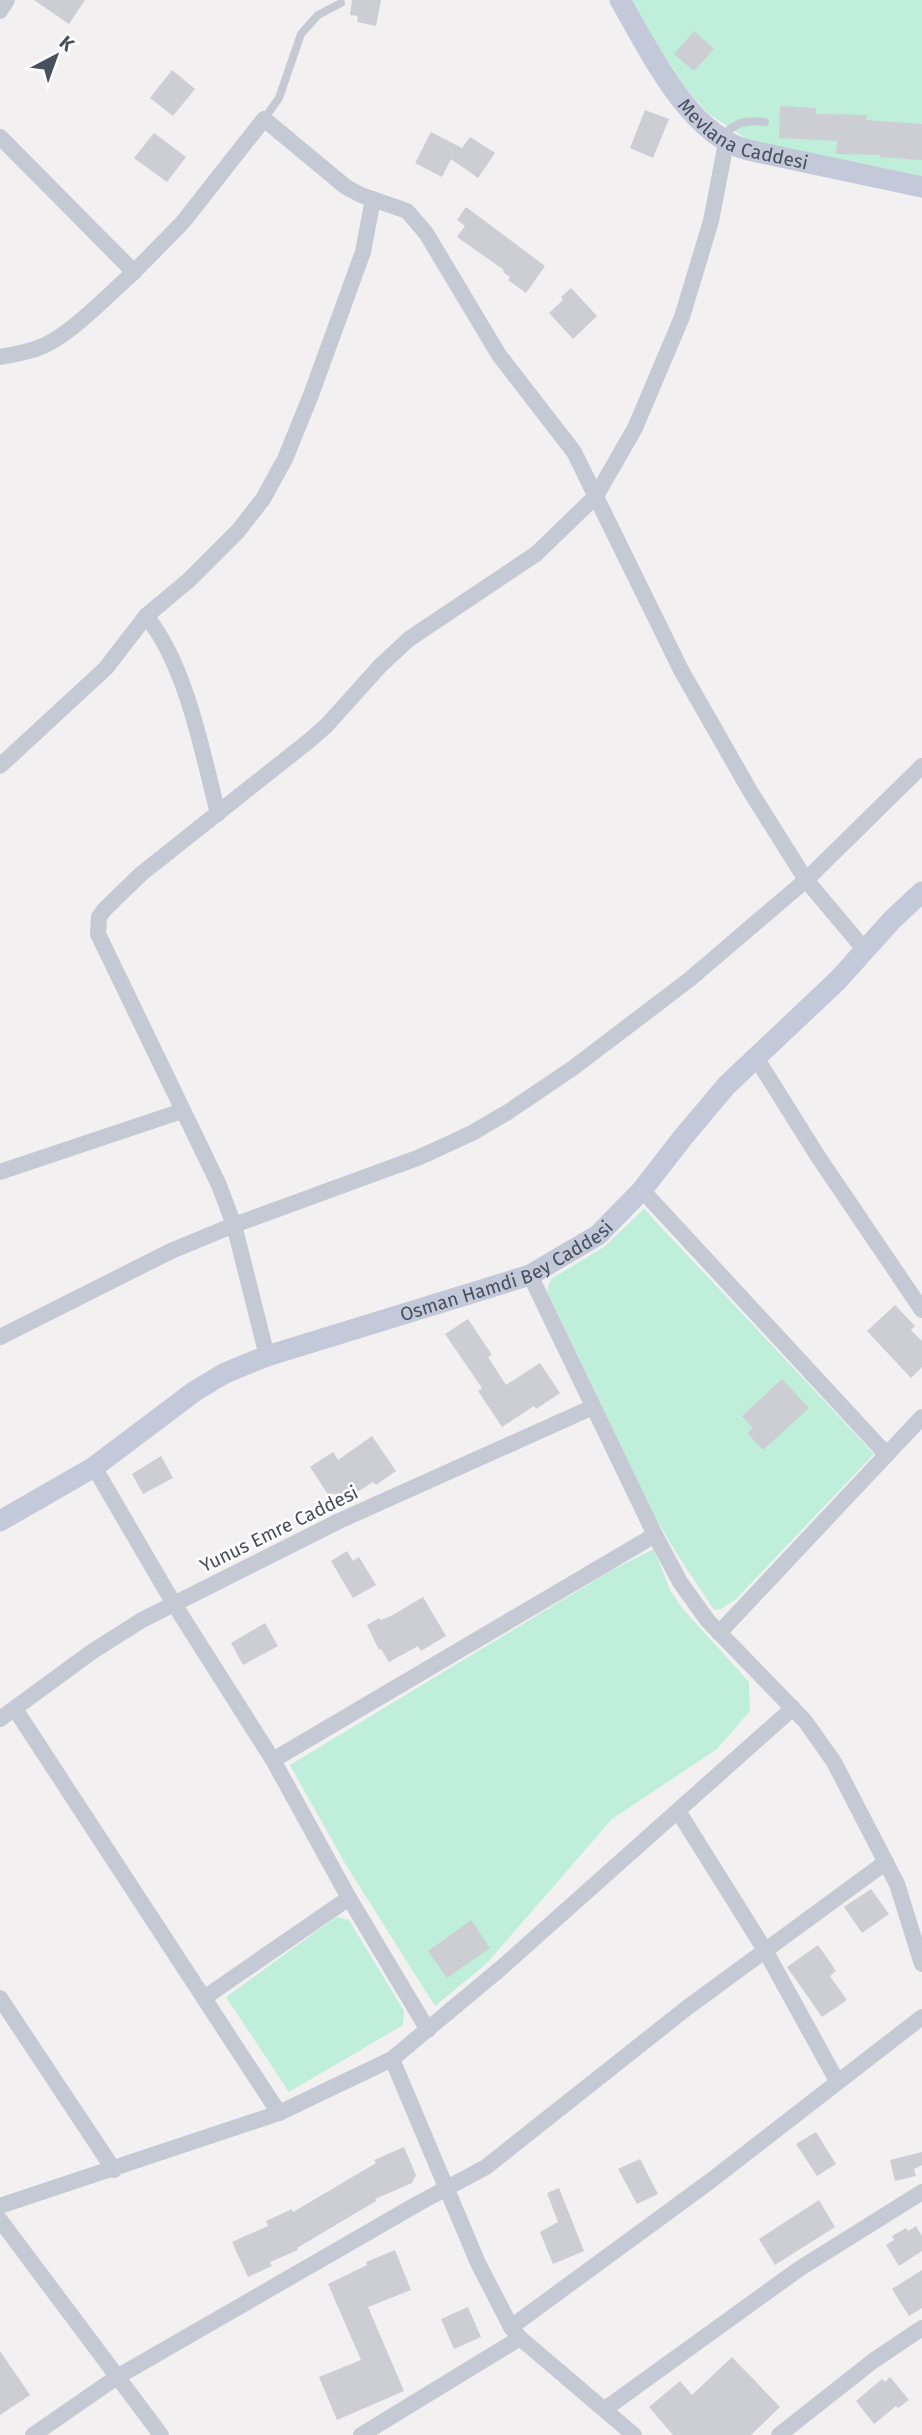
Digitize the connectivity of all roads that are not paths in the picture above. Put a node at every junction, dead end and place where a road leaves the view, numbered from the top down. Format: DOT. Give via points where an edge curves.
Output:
graph roads {
  1 [pos="7,0"];
  2 [pos="620,0"];
  3 [pos="341,4"];
  4 [pos="0,12"];
  5 [pos="264,119"];
  6 [pos="765,122"];
  7 [pos="0,138"];
  8 [pos="723,141"];
  9 [pos="922,187"];
  10 [pos="373,199"];
  11 [pos="134,272"];
  12 [pos="0,357"];
  13 [pos="596,496"];
  14 [pos="146,616"];
  15 [pos="0,766"];
  16 [pos="922,766"];
  17 [pos="218,814"];
  18 [pos="806,880"];
  19 [pos="922,892"];
  20 [pos="865,950"];
  21 [pos="755,1056"];
  22 [pos="182,1111"];
  23 [pos="0,1172"];
  24 [pos="642,1190"];
  25 [pos="234,1226"];
  26 [pos="530,1275"];
  27 [pos="922,1310"];
  28 [pos="0,1337"];
  29 [pos="267,1356"];
  30 [pos="593,1407"];
  31 [pos="922,1417"];
  32 [pos="887,1455"];
  33 [pos="94,1467"];
  34 [pos="0,1521"];
  35 [pos="654,1535"];
  36 [pos="174,1604"];
  37 [pos="719,1633"];
  38 [pos="793,1708"];
  39 [pos="15,1709"];
  40 [pos="0,1719"];
  41 [pos="273,1760"];
  42 [pos="678,1811"];
  43 [pos="886,1862"];
  44 [pos="349,1898"];
  45 [pos="765,1950"];
  46 [pos="922,1964"];
  47 [pos="0,1998"];
  48 [pos="204,1998"];
  49 [pos="922,2017"];
  50 [pos="428,2030"];
  51 [pos="392,2059"];
  52 [pos="837,2081"];
  53 [pos="279,2113"];
  54 [pos="114,2170"];
  55 [pos="447,2189"];
  56 [pos="922,2192"];
  57 [pos="0,2206"];
  58 [pos="0,2220"];
  59 [pos="922,2328"];
  60 [pos="516,2332"];
  61 [pos="117,2377"];
  62 [pos="604,2409"];
  63 [pos="33,2435"];
  64 [pos="161,2435"];
  65 [pos="361,2435"];
  66 [pos="634,2435"];
  67 [pos="779,2435"];
  1 -- 4 [label="street"];
  2 -- 8 [label="street, Mevlana Caddesi" via="675,90"];
  3 -- 5 [label="lane" via="318,15 301,34 279,99"];
  5 -- 10 [label="street" via="346,187"];
  5 -- 11 [label="street" via="183,222"];
  6 -- 8 [label="lane" via="738,123"];
  7 -- 11 [label="street"];
  8 -- 9 [label="street, Mevlana Caddesi"];
  8 -- 13 [label="street" via="710,221 682,317 635,428"];
  10 -- 13 [label="street" via="407,211 418,221 499,355 574,452"];
  10 -- 14 [label="street" via="363,252 285,459 238,531"];
  11 -- 12 [label="street" via="46,345"];
  13 -- 17 [label="street" via="536,554 394,652 327,725"];
  13 -- 18 [label="street" via="681,670"];
  14 -- 15 [label="street" via="106,668"];
  14 -- 17 [label="street" via="163,640 184,692"];
  16 -- 18 [label="street"];
  17 -- 22 [label="street" via="141,874 104,909 97,926"];
  18 -- 20 [label="street"];
  18 -- 25 [label="street" via="638,1020 508,1112 420,1157"];
  19 -- 20 [label="street, Osman Hamdi Bey Caddesi"];
  20 -- 21 [label="street, Osman Hamdi Bey Caddesi"];
  21 -- 24 [label="street, Osman Hamdi Bey Caddesi"];
  21 -- 27 [label="street"];
  22 -- 23 [label="street"];
  22 -- 25 [label="street"];
  24 -- 26 [label="street, Osman Hamdi Bey Caddesi" via="598,1236"];
  24 -- 32 [label="street"];
  25 -- 28 [label="street" via="171,1251"];
  25 -- 29 [label="street"];
  26 -- 29 [label="street, Osman Hamdi Bey Caddesi"];
  26 -- 30 [label="street"];
  29 -- 33 [label="street, Osman Hamdi Bey Caddesi" via="211,1381"];
  30 -- 35 [label="street"];
  30 -- 36 [label="street, Yunus Emre Caddesi" via="339,1521"];
  31 -- 32 [label="street"];
  32 -- 37 [label="street"];
  33 -- 34 [label="street, Osman Hamdi Bey Caddesi"];
  33 -- 36 [label="street"];
  35 -- 37 [label="street" via="692,1602"];
  35 -- 41 [label="street"];
  36 -- 39 [label="street, Yunus Emre Caddesi" via="120,1633"];
  36 -- 41 [label="street"];
  37 -- 38 [label="street"];
  38 -- 42 [label="street"];
  38 -- 43 [label="street" via="823,1745"];
  39 -- 40 [label="street, Yunus Emre Caddesi"];
  39 -- 48 [label="street"];
  41 -- 44 [label="street"];
  42 -- 45 [label="street"];
  42 -- 50 [label="street"];
  43 -- 45 [label="street"];
  43 -- 46 [label="street"];
  44 -- 48 [label="street"];
  44 -- 50 [label="street"];
  45 -- 52 [label="street"];
  45 -- 55 [label="street" via="486,2167"];
  47 -- 54 [label="street"];
  48 -- 53 [label="street"];
  49 -- 52 [label="street"];
  50 -- 51 [label="street"];
  51 -- 53 [label="street"];
  51 -- 55 [label="street"];
  52 -- 60 [label="street"];
  53 -- 54 [label="street"];
  54 -- 57 [label="street"];
  55 -- 60 [label="street" via="478,2263"];
  55 -- 61 [label="street"];
  56 -- 62 [label="street" via="799,2269"];
  58 -- 61 [label="street"];
  59 -- 67 [label="street"];
  60 -- 62 [label="street"];
  60 -- 65 [label="street"];
  61 -- 63 [label="street"];
  61 -- 64 [label="street"];
  62 -- 66 [label="street"];
}
